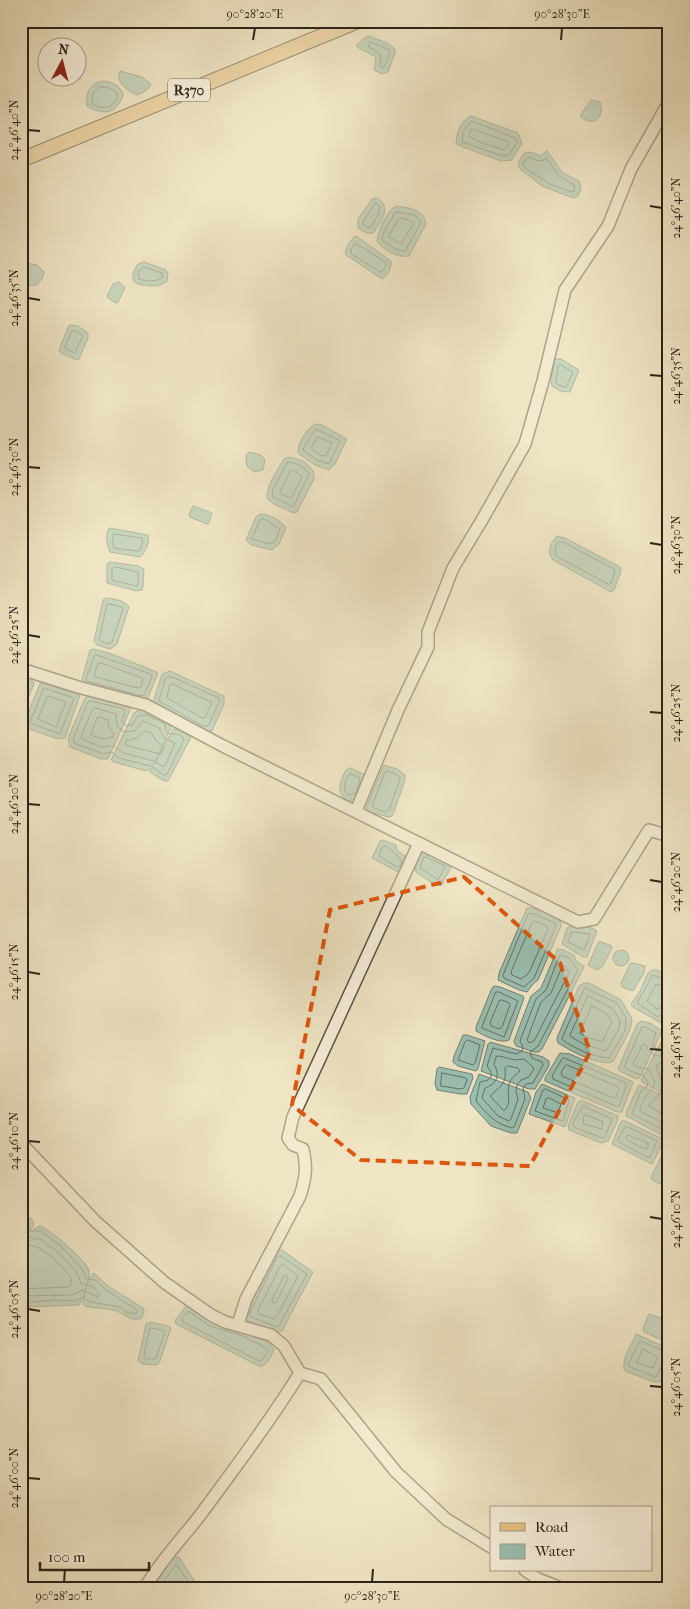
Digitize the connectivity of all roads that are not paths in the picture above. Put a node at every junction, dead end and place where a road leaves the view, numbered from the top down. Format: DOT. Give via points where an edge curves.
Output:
graph roads {
  1 [pos="358,21"];
  2 [pos="669,102"];
  3 [pos="21,160"];
  4 [pos="21,669"];
  5 [pos="356,812"];
  6 [pos="669,836"];
  7 [pos="419,843"];
  8 [pos="21,1143"];
  9 [pos="238,1324"];
  10 [pos="300,1373"];
  11 [pos="490,1546"];
  12 [pos="528,1572"];
  13 [pos="145,1588"];
  14 [pos="560,1588"];
  1 -- 3 [label="main road, R370"];
  2 -- 5 [label="street" via="631,169 608,226 565,290 525,444 453,568 428,632 428,647"];
  4 -- 5 [label="street" via="146,705"];
  5 -- 7 [label="street"];
  6 -- 7 [label="street" via="649,830 594,919 578,922"];
  7 -- 9 [label="street" via="293,1117 288,1138 293,1145 303,1149 306,1178 300,1196 246,1299"];
  8 -- 9 [label="street" via="95,1221 164,1283 211,1315"];
  9 -- 10 [label="street" via="272,1335 284,1346"];
  10 -- 11 [label="street" via="321,1379 396,1472 446,1519"];
  10 -- 13 [label="street" via="274,1414"];
  12 -- 14 [label="street"];
}
